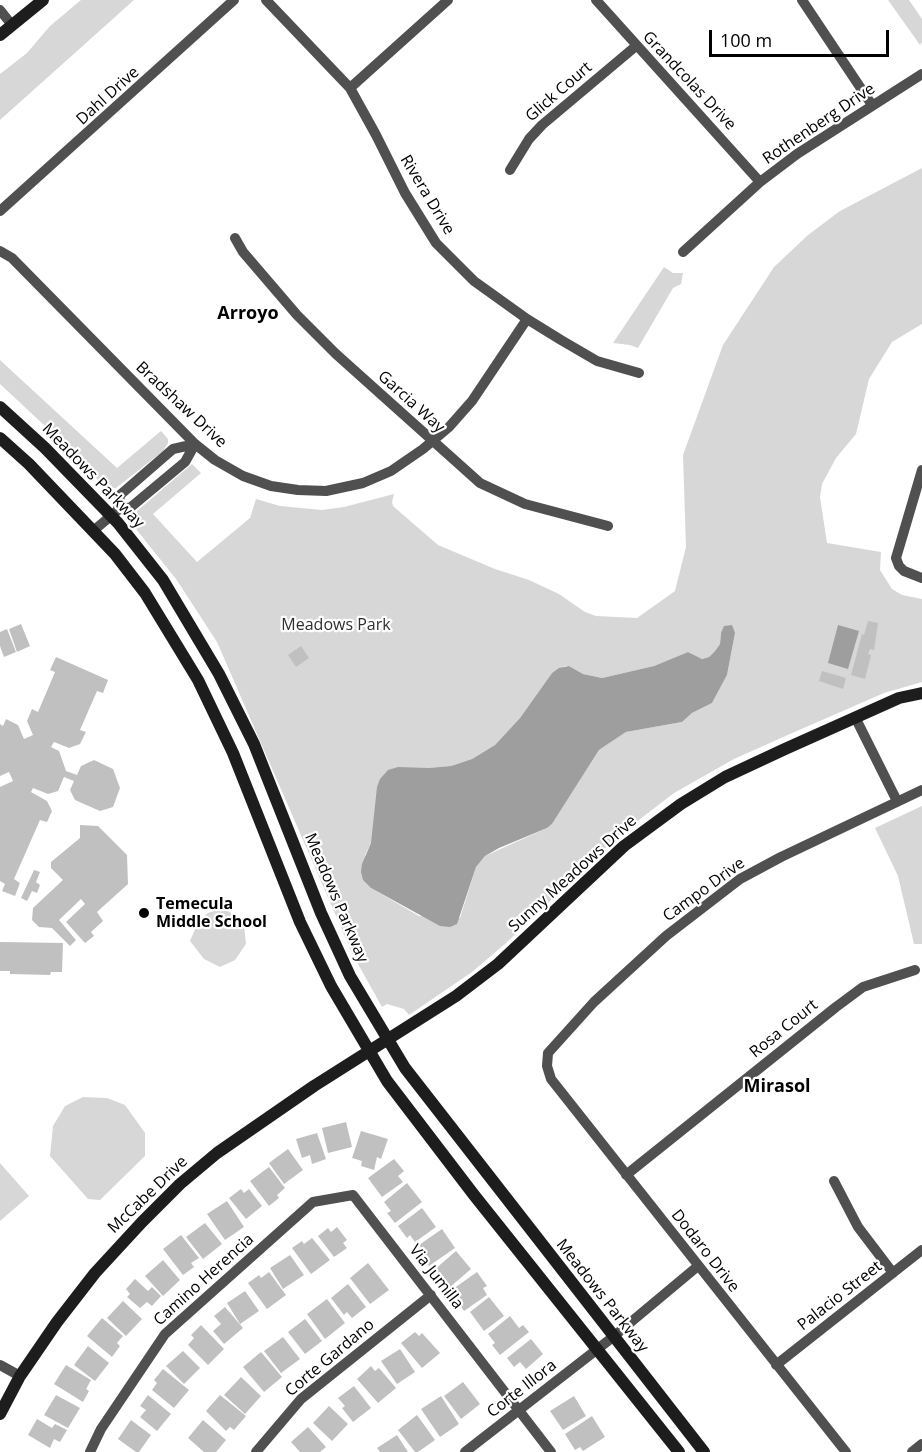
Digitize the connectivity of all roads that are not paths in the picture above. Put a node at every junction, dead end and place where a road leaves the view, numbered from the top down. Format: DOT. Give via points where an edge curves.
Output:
graph roads {
  1 [pos="43,0"];
  2 [pos="234,0"];
  3 [pos="266,0"];
  4 [pos="448,0"];
  5 [pos="596,0"];
  6 [pos="802,0"];
  7 [pos="0,10"];
  8 [pos="12,25"];
  9 [pos="0,35"];
  10 [pos="636,46"];
  11 [pos="922,74"];
  12 [pos="350,88"];
  13 [pos="872,105"];
  14 [pos="510,170"];
  15 [pos="760,182"];
  16 [pos="0,211"];
  17 [pos="235,238"];
  18 [pos="0,251"];
  19 [pos="683,252"];
  20 [pos="527,319"];
  21 [pos="639,373"];
  22 [pos="0,407"];
  23 [pos="0,438"];
  24 [pos="432,441"];
  25 [pos="195,444"];
  26 [pos="922,470"];
  27 [pos="115,513"];
  28 [pos="608,526"];
  29 [pos="93,531"];
  30 [pos="922,578"];
  31 [pos="922,693"];
  32 [pos="855,717"];
  33 [pos="922,790"];
  34 [pos="897,801"];
  35 [pos="915,970"];
  36 [pos="387,1039"];
  37 [pos="369,1051"];
  38 [pos="547,1066"];
  39 [pos="626,1175"];
  40 [pos="834,1181"];
  41 [pos="313,1202"];
  42 [pos="922,1250"];
  43 [pos="698,1266"];
  44 [pos="894,1273"];
  45 [pos="430,1294"];
  46 [pos="613,1337"];
  47 [pos="597,1349"];
  48 [pos="0,1365"];
  49 [pos="776,1365"];
  50 [pos="20,1376"];
  51 [pos="519,1409"];
  52 [pos="0,1414"];
  53 [pos="922,1444"];
  54 [pos="90,1452"];
  55 [pos="256,1452"];
  56 [pos="465,1452"];
  57 [pos="551,1452"];
  58 [pos="679,1452"];
  59 [pos="704,1452"];
  60 [pos="846,1452"];
  61 [pos="912,1452"];
  1 -- 8 [label="main road"];
  2 -- 16 [label="street, Dahl Drive"];
  3 -- 12 [label="street, Rivera Drive"];
  4 -- 12 [label="street"];
  5 -- 10 [label="street, Grandcolas Drive"];
  6 -- 13 [label="street"];
  7 -- 8 [label="street"];
  8 -- 9 [label="main road"];
  10 -- 14 [label="street, Glick Court" via="542,125"];
  10 -- 15 [label="street, Grandcolas Drive"];
  11 -- 13 [label="street, Rothenberg Drive"];
  12 -- 20 [label="street, Rivera Drive" via="436,243 474,281"];
  13 -- 15 [label="street, Rothenberg Drive"];
  15 -- 19 [label="street, Rothenberg Drive"];
  17 -- 24 [label="street, Garcia Way" via="297,315"];
  18 -- 25 [label="street, Bradshaw Drive" via="12,258"];
  20 -- 21 [label="street, Rivera Drive" via="597,361"];
  20 -- 24 [label="street, Bradshaw Drive" via="472,401"];
  22 -- 27 [label="main road, Meadows Parkway"];
  23 -- 29 [label="main road"];
  24 -- 25 [label="street, Bradshaw Drive" via="390,471 363,483 326,491 271,486 243,476"];
  24 -- 28 [label="street, Garcia Way" via="480,483 525,504"];
  25 -- 27 [label="street" via="184,462 131,507"];
  25 -- 27 [label="street" via="173,449 120,495"];
  26 -- 30 [label="street" via="896,558 904,571"];
  27 -- 29 [label="street"];
  27 -- 36 [label="main road, Meadows Parkway" via="163,580 219,674 254,744 321,913 350,976"];
  29 -- 37 [label="main road" via="145,593 198,680 233,753 300,922"];
  31 -- 32 [label="main road, Sunny Meadows Drive" via="899,698"];
  32 -- 34 [label="street"];
  32 -- 36 [label="main road, Sunny Meadows Drive" via="725,777 681,804 624,846 498,964 456,996"];
  33 -- 34 [label="street, Campo Drive"];
  34 -- 38 [label="street, Campo Drive" via="740,879 703,906 594,1002 548,1053"];
  35 -- 39 [label="street, Rosa Court" via="863,987"];
  36 -- 37 [label="main road, Sunny Meadows Drive"];
  36 -- 46 [label="main road, Meadows Parkway" via="405,1068"];
  37 -- 47 [label="main road" via="426,1133"];
  37 -- 50 [label="main road, McCabe Drive" via="262,1120 180,1184 95,1273"];
  38 -- 39 [label="street, Dodaro Drive" via="551,1079"];
  39 -- 43 [label="street, Dodaro Drive"];
  40 -- 44 [label="street" via="858,1227"];
  41 -- 45 [label="street, Via Jumilla" via="353,1195"];
  41 -- 54 [label="street, Camino Herencia" via="165,1334 101,1429"];
  42 -- 44 [label="street, Palacio Street"];
  43 -- 46 [label="street, Corte Illora"];
  43 -- 49 [label="street, Dodaro Drive"];
  44 -- 49 [label="street, Palacio Street"];
  45 -- 51 [label="street, Via Jumilla"];
  45 -- 55 [label="street, Corte Gardano" via="301,1399"];
  46 -- 47 [label="street, Corte Illora"];
  46 -- 59 [label="main road, Meadows Parkway"];
  47 -- 51 [label="street, Corte Illora"];
  47 -- 58 [label="main road"];
  48 -- 50 [label="street"];
  49 -- 60 [label="street, Dodaro Drive"];
  50 -- 52 [label="main road, McCabe Drive"];
  51 -- 56 [label="street, Corte Illora"];
  51 -- 57 [label="street, Via Jumilla"];
  53 -- 61 [label="street"];
}
